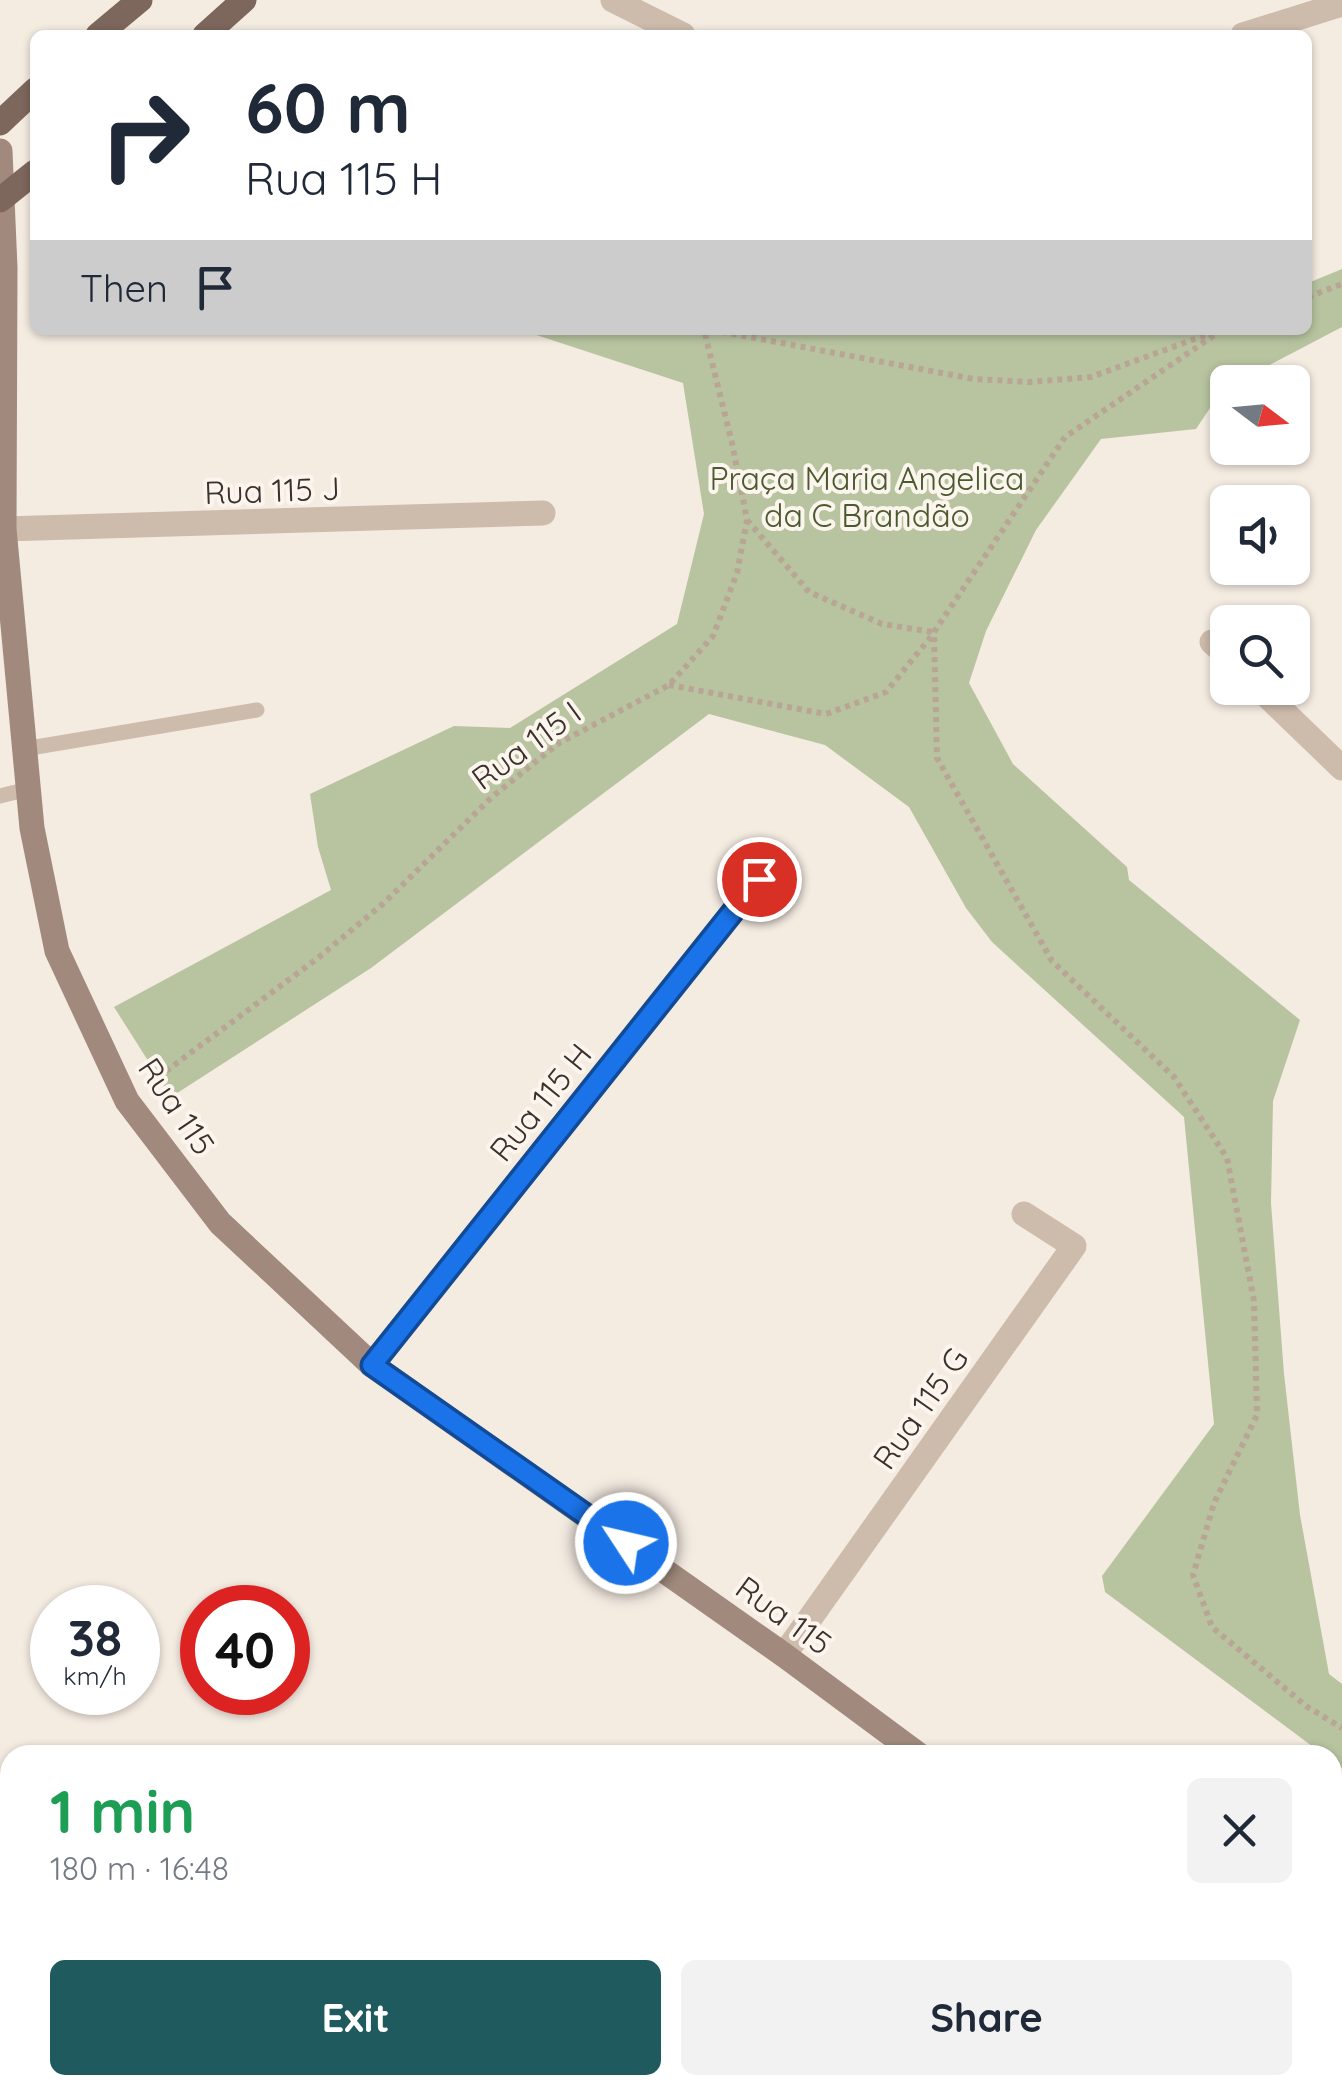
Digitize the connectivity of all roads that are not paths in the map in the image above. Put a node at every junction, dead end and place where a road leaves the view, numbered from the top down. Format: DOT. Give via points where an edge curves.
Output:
graph roads {
  1 [pos="140,0"];
  2 [pos="244,0"];
  3 [pos="613,0"];
  4 [pos="1342,4"];
  5 [pos="104,30"];
  6 [pos="211,30"];
  7 [pos="673,30"];
  8 [pos="1259,30"];
  9 [pos="30,95"];
  10 [pos="0,122"];
  11 [pos="0,151"];
  12 [pos="30,176"];
  13 [pos="2,199"];
  14 [pos="543,513"];
  15 [pos="4,529"];
  16 [pos="1277,705"];
  17 [pos="257,710"];
  18 [pos="24,749"];
  19 [pos="1342,768"];
  20 [pos="28,789"];
  21 [pos="0,796"];
  22 [pos="759,879"];
  23 [pos="1024,1214"];
  24 [pos="372,1365"];
  25 [pos="784,1655"];
  26 [pos="906,1745"];
  1 -- 5 [label="main road"];
  2 -- 6 [label="main road"];
  3 -- 7 [label="street"];
  4 -- 8 [label="street"];
  9 -- 10 [label="main road"];
  11 -- 13 [label="street, Rua 115"];
  12 -- 13 [label="main road"];
  13 -- 15 [label="street, Rua 115"];
  14 -- 15 [label="street, Rua 115 J"];
  15 -- 18 [label="street, Rua 115"];
  16 -- 19 [label="street"];
  17 -- 18 [label="lane"];
  18 -- 20 [label="street, Rua 115"];
  20 -- 21 [label="lane"];
  20 -- 24 [label="street, Rua 115" via="58,951 127,1101 220,1222"];
  22 -- 24 [label="street, Rua 115 H"];
  23 -- 25 [label="street, Rua 115 G" via="1074,1246"];
  24 -- 25 [label="street, Rua 115"];
  25 -- 26 [label="street, Rua 115"];
}
